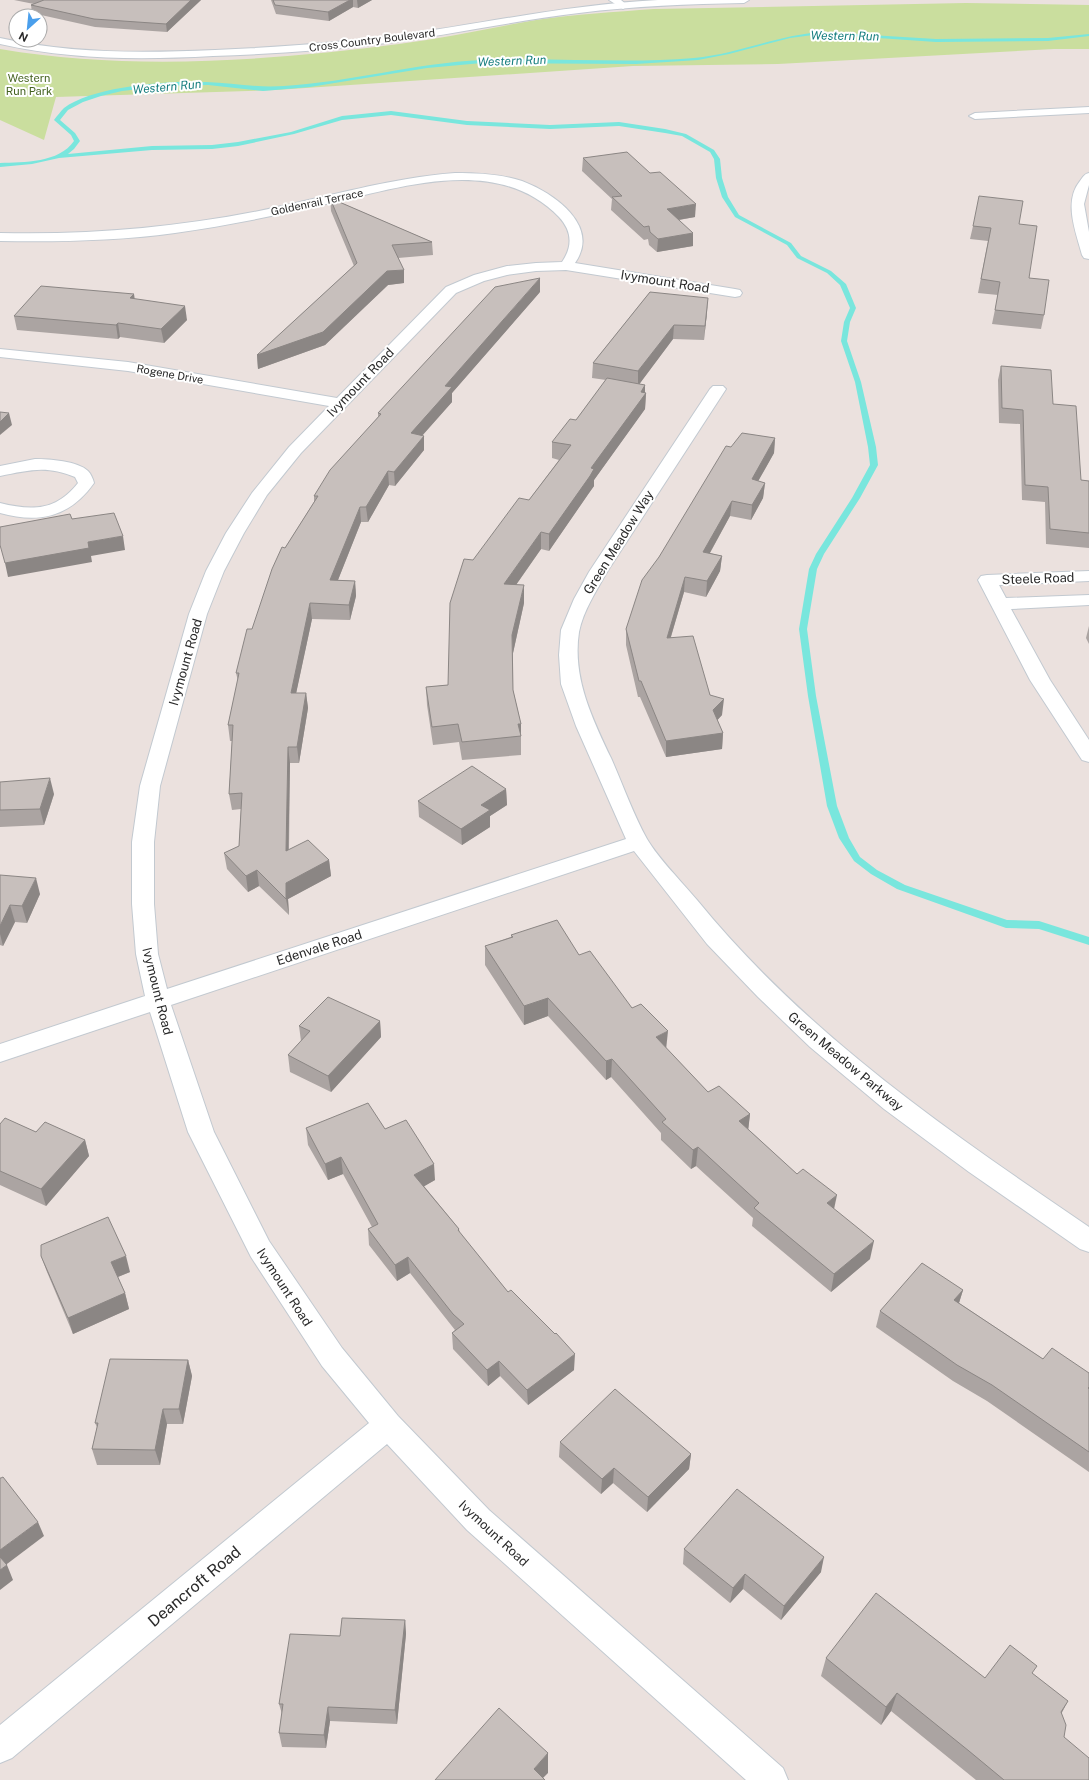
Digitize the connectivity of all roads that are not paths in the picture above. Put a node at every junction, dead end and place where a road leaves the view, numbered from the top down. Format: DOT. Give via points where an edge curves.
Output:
graph roads {
  1 [pos="744,0"];
  2 [pos="618,3"];
  3 [pos="0,40"];
  4 [pos="1089,110"];
  5 [pos="975,116"];
  6 [pos="1089,177"];
  7 [pos="0,237"];
  8 [pos="1089,255"];
  9 [pos="566,266"];
  10 [pos="735,293"];
  11 [pos="0,353"];
  12 [pos="718,389"];
  13 [pos="339,404"];
  14 [pos="0,471"];
  15 [pos="0,508"];
  16 [pos="1089,576"];
  17 [pos="1089,600"];
  18 [pos="1000,604"];
  19 [pos="1089,756"];
  20 [pos="638,842"];
  21 [pos="158,1000"];
  22 [pos="0,1053"];
  23 [pos="1089,1241"];
  24 [pos="388,1425"];
  25 [pos="0,1746"];
  26 [pos="771,1780"];
  1 -- 2 [label="street, Cross Country Boulevard"];
  2 -- 3 [label="street, Cross Country Boulevard" via="378,41 239,52 107,54 52,50"];
  4 -- 5 [label="street"];
  6 -- 8 [label="street" via="1080,188 1077,204"];
  7 -- 9 [label="street, Goldenrail Terrace" via="80,236 167,230 255,215 413,181 439,177 485,177 527,186 542,194 561,210 573,225 577,242 576,252"];
  9 -- 10 [label="street, Ivymount Road"];
  9 -- 13 [label="street, Ivymount Road" via="540,266 496,272 472,279 451,290"];
  11 -- 13 [label="street, Rogene Drive" via="146,369"];
  12 -- 20 [label="street, Green Meadow Way" via="598,572 570,630 568,655 571,684 586,726"];
  13 -- 21 [label="street, Ivymount Road" via="295,450 260,493 215,571 198,614 150,786 143,842 146,947"];
  14 -- 15 [label="street" via="35,464 50,464 82,474 86,483 70,502 51,510 31,514"];
  16 -- 18 [label="street, Steele Road" via="987,580"];
  17 -- 18 [label="street, Steele Road"];
  18 -- 19 [label="street" via="1040,680"];
  20 -- 21 [label="street, Edenvale Road"];
  20 -- 23 [label="street, Green Meadow Parkway" via="715,938 818,1041 978,1166"];
  21 -- 22 [label="street, Edenvale Road"];
  21 -- 24 [label="street, Ivymount Road" via="200,1132 260,1249 332,1357"];
  24 -- 25 [label="street, Deancroft Road"];
  24 -- 26 [label="street, Ivymount Road" via="478,1520"];
}
